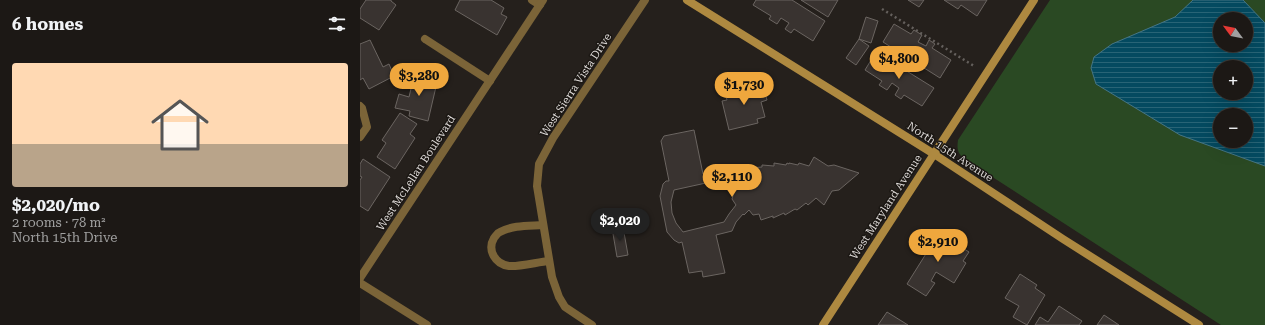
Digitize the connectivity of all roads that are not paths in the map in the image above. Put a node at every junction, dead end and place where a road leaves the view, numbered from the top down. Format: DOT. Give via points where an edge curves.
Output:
graph roads {
  1 [pos="532,0"];
  2 [pos="645,0"];
  3 [pos="687,0"];
  4 [pos="1034,0"];
  5 [pos="542,2"];
  6 [pos="425,39"];
  7 [pos="490,82"];
  8 [pos="360,106"];
  9 [pos="360,137"];
  10 [pos="934,154"];
  11 [pos="543,224"];
  12 [pos="549,260"];
  13 [pos="360,278"];
  14 [pos="360,283"];
  15 [pos="427,325"];
  16 [pos="592,325"];
  17 [pos="823,325"];
  18 [pos="1199,325"];
  1 -- 5 [label="street"];
  2 -- 11 [label="street, West Sierra Vista Drive" via="553,138 539,164 537,186"];
  3 -- 10 [label="street, North 15th Avenue"];
  4 -- 10 [label="street, West Maryland Avenue"];
  5 -- 7 [label="street, West McLellan Boulevard"];
  6 -- 7 [label="street"];
  7 -- 13 [label="street, West McLellan Boulevard"];
  8 -- 9 [label="street" via="367,127"];
  10 -- 17 [label="street, West Maryland Avenue"];
  10 -- 18 [label="street, North 15th Avenue"];
  11 -- 12 [label="street, West Sierra Vista Drive"];
  11 -- 12 [label="street" via="498,232 491,248 498,261 510,266"];
  12 -- 16 [label="street, West Sierra Vista Drive" via="559,297 566,307"];
  14 -- 15 [label="street"];
}
